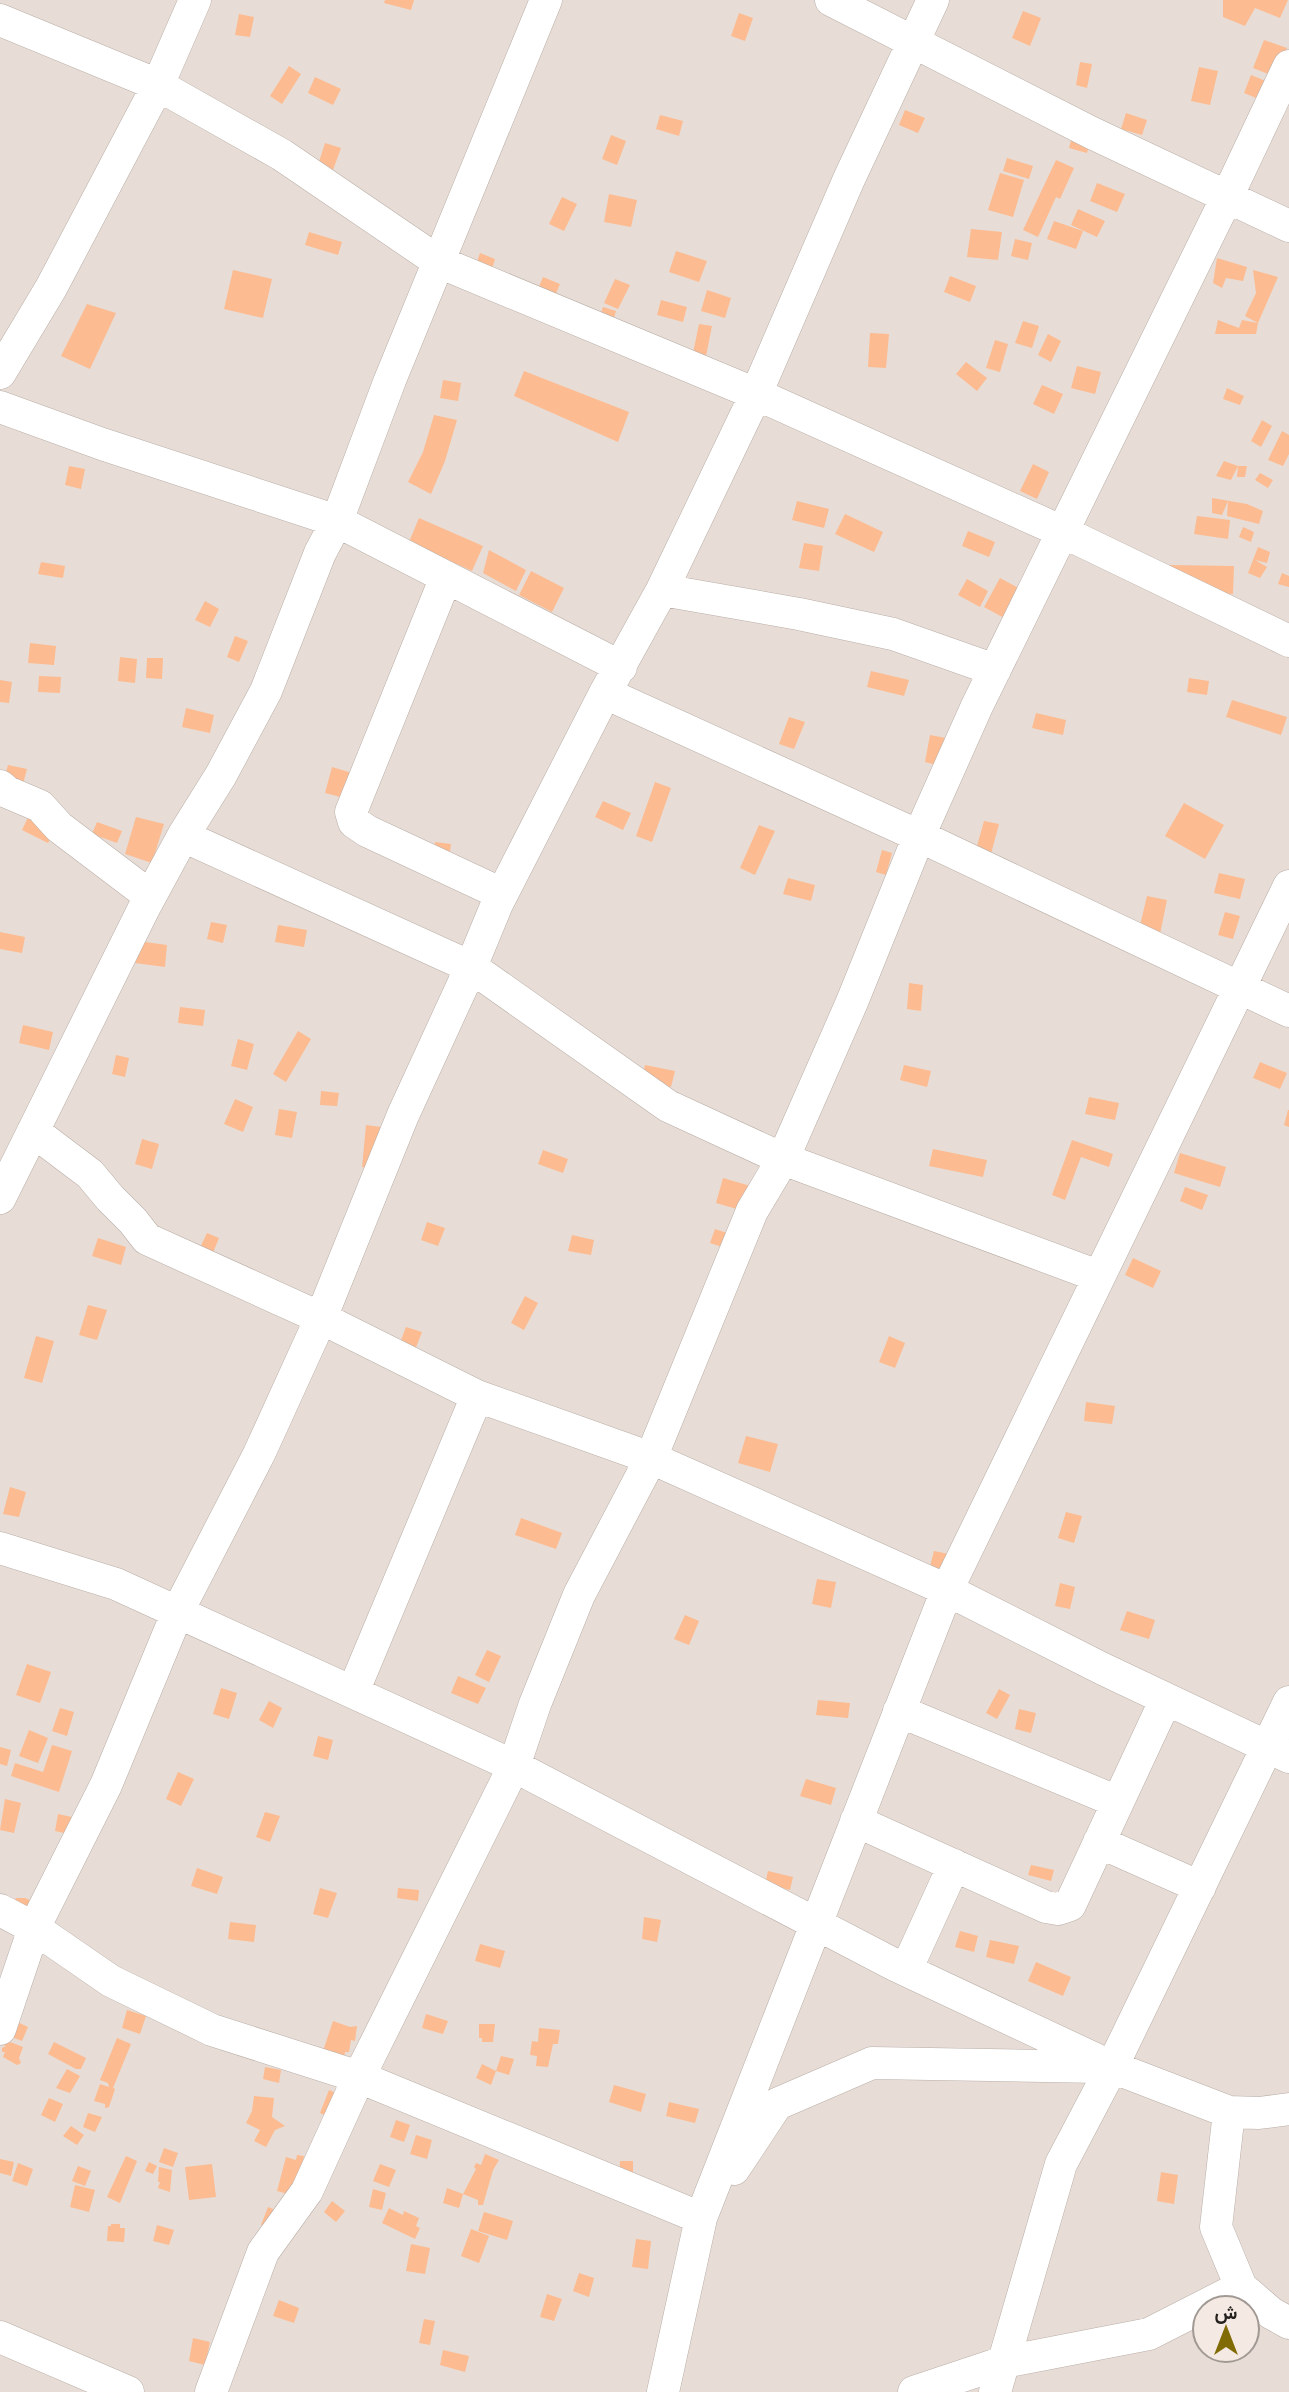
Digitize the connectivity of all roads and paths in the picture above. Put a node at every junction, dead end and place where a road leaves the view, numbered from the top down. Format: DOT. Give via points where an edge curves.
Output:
graph roads {
  1 [pos="195,0"];
  2 [pos="546,0"];
  3 [pos="831,0"];
  4 [pos="933,0"];
  5 [pos="0,20"];
  6 [pos="912,42"];
  7 [pos="1289,66"];
  8 [pos="158,85"];
  9 [pos="1228,195"];
  10 [pos="1289,226"];
  11 [pos="439,262"];
  12 [pos="0,373"];
  13 [pos="756,394"];
  14 [pos="0,407"];
  15 [pos="337,521"];
  16 [pos="1063,532"];
  17 [pos="446,577"];
  18 [pos="662,590"];
  19 [pos="1289,641"];
  20 [pos="995,670"];
  21 [pos="613,680"];
  22 [pos="0,786"];
  23 [pos="183,836"];
  24 [pos="919,836"];
  25 [pos="1289,886"];
  26 [pos="502,894"];
  27 [pos="150,896"];
  28 [pos="471,967"];
  29 [pos="1240,986"];
  30 [pos="1289,1010"];
  31 [pos="33,1131"];
  32 [pos="783,1158"];
  33 [pos="1,1195"];
  34 [pos="1098,1276"];
  35 [pos="321,1318"];
  36 [pos="477,1396"];
  37 [pos="651,1458"];
  38 [pos="0,1548"];
  39 [pos="947,1590"];
  40 [pos="177,1611"];
  41 [pos="352,1692"];
  42 [pos="1166,1699"];
  43 [pos="1289,1702"];
  44 [pos="899,1712"];
  45 [pos="1278,1752"];
  46 [pos="514,1766"];
  47 [pos="1118,1802"];
  48 [pos="856,1821"];
  49 [pos="1099,1842"];
  50 [pos="954,1865"];
  51 [pos="1200,1887"];
  52 [pos="0,1910"];
  53 [pos="815,1924"];
  54 [pos="34,1928"];
  55 [pos="906,1970"];
  56 [pos="0,2029"];
  57 [pos="1112,2067"];
  58 [pos="359,2077"];
  59 [pos="1289,2109"];
  60 [pos="1229,2112"];
  61 [pos="701,2218"];
  62 [pos="1241,2287"];
  63 [pos="1289,2323"];
  64 [pos="0,2337"];
  65 [pos="1004,2362"];
  66 [pos="128,2392"];
  67 [pos="211,2392"];
  68 [pos="663,2392"];
  69 [pos="914,2392"];
  70 [pos="995,2392"];
  1 -- 8 [label="street"];
  2 -- 11 [label="street"];
  3 -- 6 [label="street"];
  4 -- 6 [label="street"];
  5 -- 8 [label="street"];
  6 -- 9 [label="street"];
  6 -- 13 [label="street"];
  7 -- 9 [label="street"];
  8 -- 11 [label="street" via="282,155"];
  8 -- 12 [label="street" via="51,288"];
  9 -- 10 [label="street"];
  9 -- 16 [label="street"];
  11 -- 13 [label="street"];
  11 -- 15 [label="street"];
  13 -- 16 [label="street"];
  13 -- 18 [label="street"];
  14 -- 15 [label="street"];
  15 -- 17 [label="street"];
  15 -- 23 [label="street" via="266,691"];
  16 -- 19 [label="street"];
  16 -- 20 [label="street"];
  17 -- 21 [label="street"];
  17 -- 26 [label="street" via="351,813 367,831"];
  18 -- 20 [label="street" via="893,634"];
  18 -- 21 [label="street"];
  20 -- 24 [label="street"];
  21 -- 24 [label="street"];
  21 -- 26 [label="street"];
  22 -- 27 [label="street" via="40,806 59,827"];
  23 -- 27 [label="street"];
  23 -- 28 [label="street"];
  24 -- 29 [label="street"];
  24 -- 32 [label="street"];
  25 -- 29 [label="street"];
  26 -- 28 [label="street"];
  27 -- 31 [label="street"];
  28 -- 32 [label="street" via="668,1106"];
  28 -- 35 [label="street" via="403,1115"];
  29 -- 30 [label="street"];
  29 -- 34 [label="street"];
  31 -- 33 [label="street"];
  31 -- 35 [label="street" via="90,1174 147,1239"];
  32 -- 34 [label="street"];
  32 -- 37 [label="street" via="752,1211"];
  34 -- 39 [label="street"];
  35 -- 36 [label="street"];
  35 -- 40 [label="street" via="259,1454"];
  36 -- 37 [label="street"];
  36 -- 41 [label="street"];
  37 -- 39 [label="street"];
  37 -- 46 [label="street" via="579,1595"];
  38 -- 40 [label="street" via="116,1584"];
  39 -- 42 [label="street"];
  39 -- 44 [label="street"];
  40 -- 41 [label="street"];
  40 -- 54 [label="street" via="106,1785"];
  41 -- 46 [label="street"];
  42 -- 45 [label="street"];
  42 -- 47 [label="street"];
  43 -- 45 [label="street"];
  44 -- 47 [label="street"];
  44 -- 48 [label="street"];
  45 -- 51 [label="street"];
  46 -- 53 [label="street"];
  46 -- 58 [label="street"];
  47 -- 49 [label="street"];
  48 -- 50 [label="street"];
  48 -- 53 [label="street"];
  49 -- 50 [label="street" via="1070,1905 1058,1909 1046,1908"];
  49 -- 51 [label="street"];
  50 -- 55 [label="street"];
  51 -- 57 [label="street"];
  52 -- 54 [label="street"];
  53 -- 55 [label="street"];
  53 -- 61 [label="street"];
  54 -- 56 [label="street"];
  54 -- 58 [label="street" via="111,1981 212,2030"];
  55 -- 57 [label="street"];
  57 -- 60 [label="street"];
  57 -- 61 [label="street" via="872,2063 777,2105"];
  57 -- 65 [label="street" via="1061,2164"];
  58 -- 61 [label="street"];
  58 -- 67 [label="street" via="307,2191 263,2252"];
  59 -- 60 [label="street"];
  60 -- 62 [label="street" via="1216,2227"];
  61 -- 68 [label="street"];
  62 -- 63 [label="street"];
  62 -- 65 [label="street" via="1149,2334"];
  64 -- 66 [label="street"];
  65 -- 69 [label="street"];
  65 -- 70 [label="street"];
}
